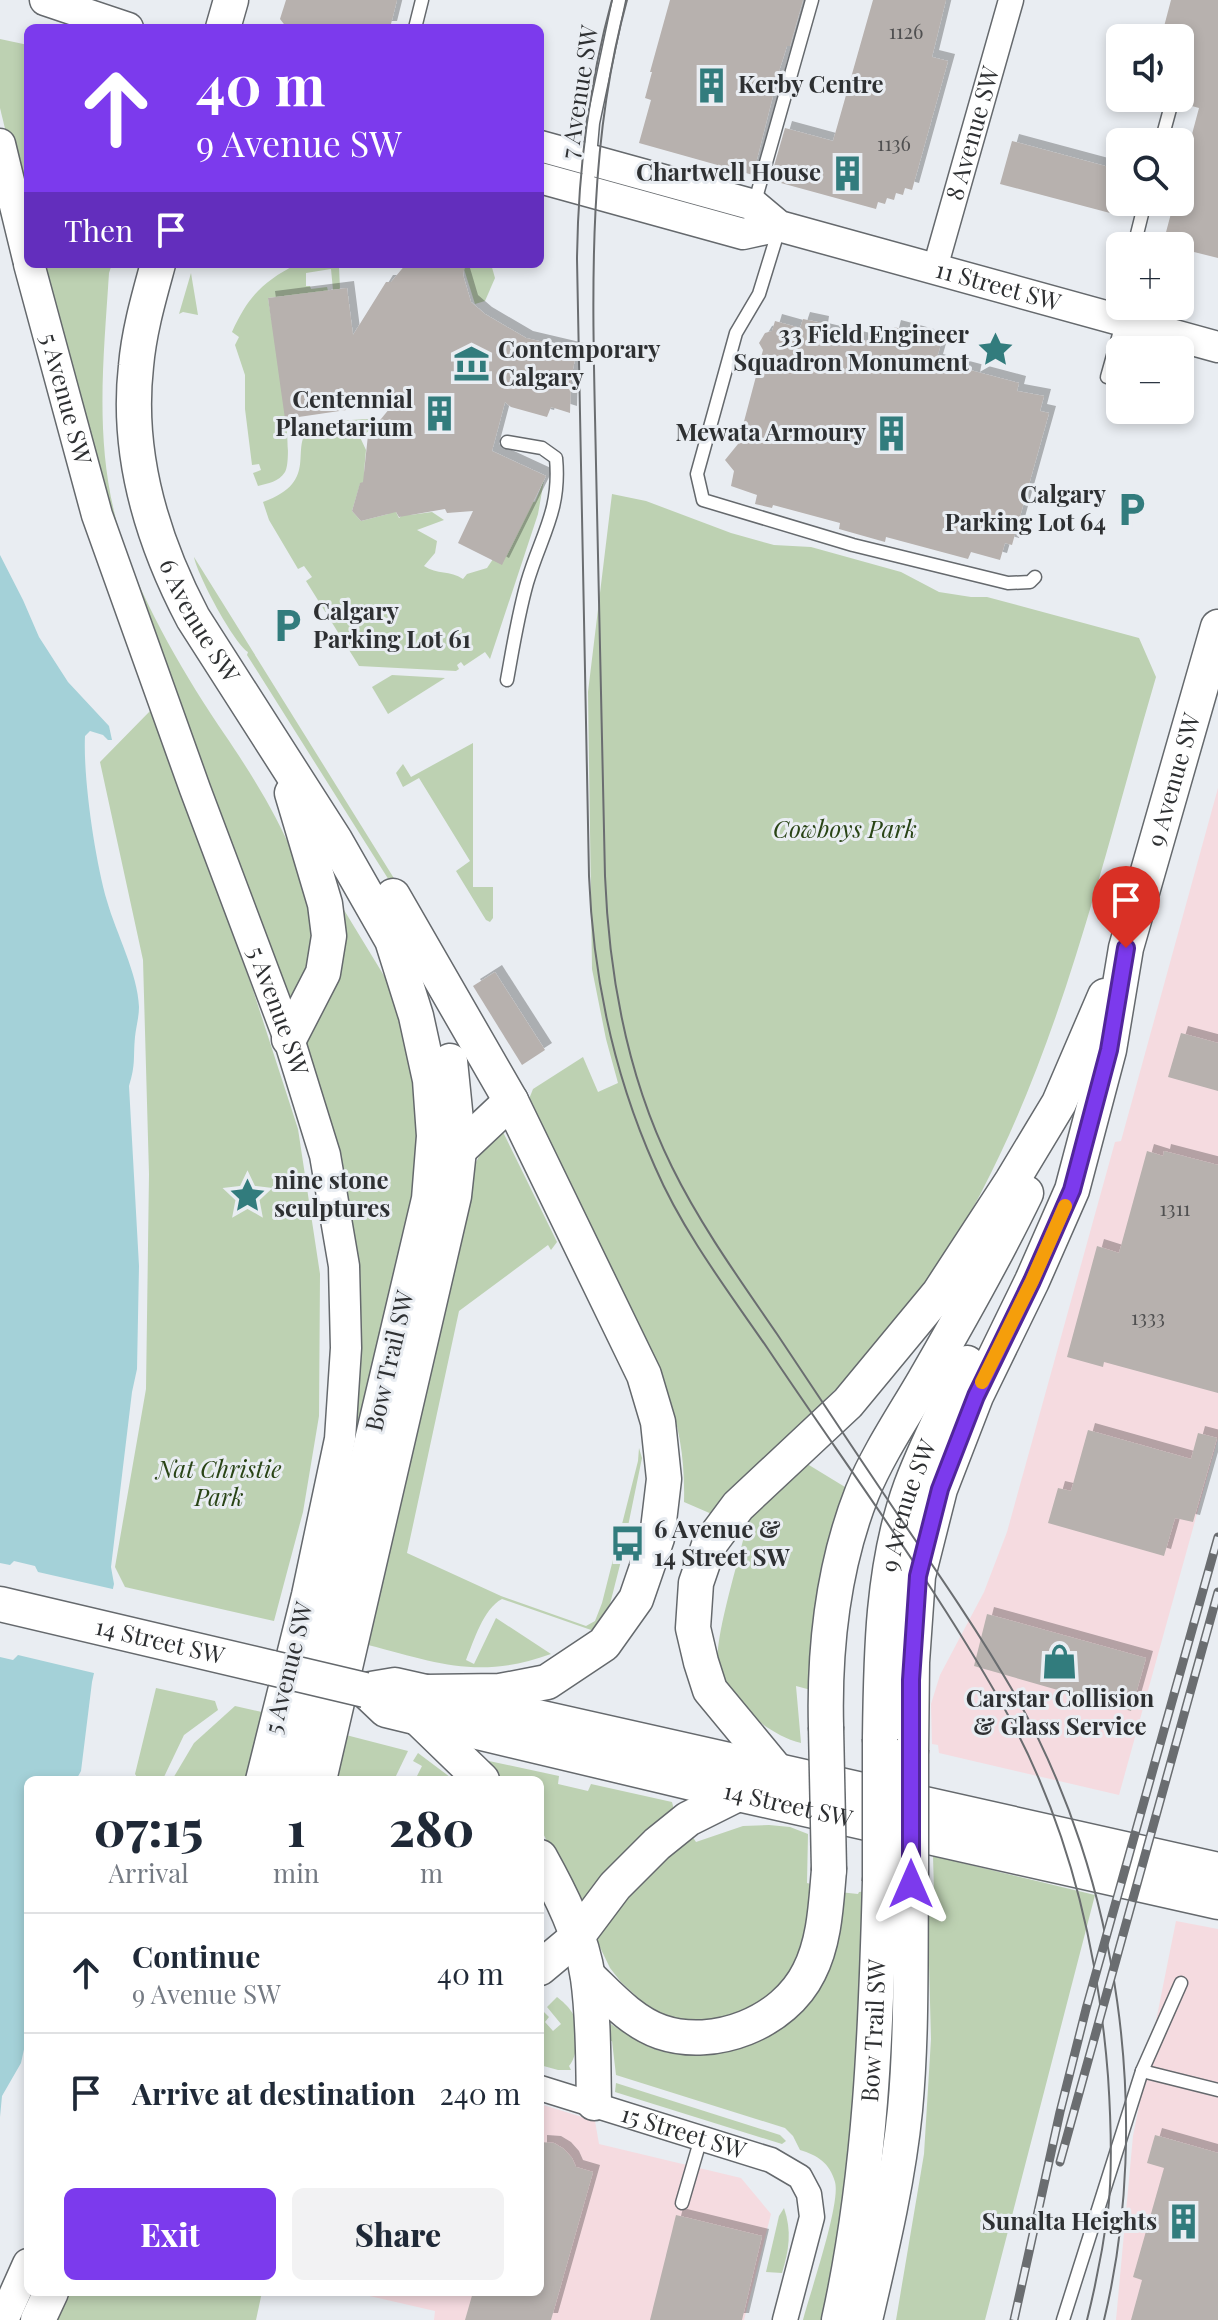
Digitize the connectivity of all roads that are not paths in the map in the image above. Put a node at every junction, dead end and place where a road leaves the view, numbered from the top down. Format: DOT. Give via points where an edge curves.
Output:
graph roads {
  1 [pos="45,0"];
  2 [pos="231,0"];
  3 [pos="422,0"];
  4 [pos="619,0"];
  5 [pos="812,0"];
  6 [pos="1011,0"];
  7 [pos="116,24"];
  8 [pos="224,24"];
  9 [pos="416,24"];
  10 [pos="0,144"];
  11 [pos="544,147"];
  12 [pos="590,159"];
  13 [pos="544,179"];
  14 [pos="587,191"];
  15 [pos="754,205"];
  16 [pos="779,226"];
  17 [pos="24,245"];
  18 [pos="30,268"];
  19 [pos="157,268"];
  20 [pos="935,268"];
  21 [pos="1106,309"];
  22 [pos="1142,320"];
  23 [pos="1218,347"];
  24 [pos="507,442"];
  25 [pos="1035,577"];
  26 [pos="1218,627"];
  27 [pos="507,680"];
  28 [pos="282,759"];
  29 [pos="335,840"];
  30 [pos="392,940"];
  31 [pos="1126,948"];
  32 [pos="289,1039"];
  33 [pos="511,1101"];
  34 [pos="1059,1103"];
  35 [pos="459,1150"];
  36 [pos="0,1604"];
  37 [pos="422,1705"];
  38 [pos="896,1745"];
  39 [pos="777,1771"];
  40 [pos="262,1776"];
  41 [pos="293,1776"];
  42 [pos="320,1776"];
  43 [pos="479,1776"];
  44 [pos="738,1794"];
  45 [pos="544,1864"];
  46 [pos="1218,1870"];
  47 [pos="896,1883"];
  48 [pos="1218,1902"];
  49 [pos="576,1938"];
  50 [pos="544,1965"];
  51 [pos="588,1976"];
  52 [pos="1181,1983"];
  53 [pos="1142,2071"];
  54 [pos="544,2088"];
  55 [pos="1218,2090"];
  56 [pos="594,2103"];
  57 [pos="701,2138"];
  58 [pos="682,2203"];
  59 [pos="24,2273"];
  60 [pos="49,2296"];
  61 [pos="3,2320"];
  62 [pos="38,2320"];
  63 [pos="785,2320"];
  64 [pos="839,2320"];
  65 [pos="865,2320"];
  66 [pos="1063,2320"];
  1 -- 7 [label="street"];
  2 -- 8 [label="main road"];
  3 -- 9 [label="lane"];
  4 -- 12 [label="lane, 7 Avenue SW"];
  5 -- 15 [label="lane"];
  6 -- 20 [label="street, 8 Avenue SW"];
  10 -- 17 [label="street, 5 Avenue SW"];
  11 -- 12 [label="street, 11 Street SW"];
  12 -- 14 [label="lane, 7 Avenue SW"];
  12 -- 15 [label="street, 11 Street SW"];
  13 -- 14 [label="street, 11 Street SW"];
  14 -- 16 [label="street, 11 Street SW" via="743,234"];
  15 -- 16 [label="street, 11 Street SW"];
  16 -- 20 [label="street, 11 Street SW"];
  16 -- 25 [label="lane" via="759,294 736,333 697,474 703,500 853,545 1008,583"];
  18 -- 32 [label="street, 5 Avenue SW" via="97,515"];
  19 -- 28 [label="main road, 6 Avenue SW" via="136,366 135,438 143,492 175,584"];
  20 -- 21 [label="street, 11 Street SW"];
  22 -- 23 [label="street, 11 Street SW"];
  24 -- 27 [label="lane" via="542,448 556,458 558,481 553,514 521,603"];
  26 -- 31 [label="main road, 9 Avenue SW"];
  28 -- 29 [label="main road, 6 Avenue SW"];
  28 -- 32 [label="main road" via="325,904 329,936 323,973"];
  29 -- 30 [label="main road, 6 Avenue SW"];
  29 -- 33 [label="main road" via="370,857"];
  30 -- 35 [label="main road" via="409,954 439,1020 450,1063"];
  30 -- 41 [label="main road, Bow Trail SW" via="430,1080 434,1136 429,1199"];
  31 -- 34 [label="main road"];
  31 -- 38 [label="main road, 9 Avenue SW" via="1109,1050 1072,1190 976,1396 940,1489 918,1576 912,1662"];
  32 -- 40 [label="street, 5 Avenue SW" via="325,1155 344,1266 346,1348 340,1439"];
  33 -- 35 [label="main road"];
  33 -- 37 [label="main road" via="644,1375 658,1422 664,1479 657,1538 636,1599 604,1644 547,1682"];
  34 -- 39 [label="main road" via="939,1293 848,1403 738,1506 709,1545 696,1583 693,1628 701,1662 710,1690"];
  34 -- 51 [label="main road, bridge" via="1044,1155 1001,1244 863,1491 843,1552 825,1681 825,1921 809,1973 784,2005 749,2028 702,2039 660,2032 631,2015"];
  35 -- 42 [label="main road" via="454,1196"];
  36 -- 37 [label="main road, 14 Street SW, bridge" via="365,1690 386,1710"];
  37 -- 39 [label="main road, 14 Street SW"];
  37 -- 43 [label="main road"];
  37 -- 44 [label="main road, 14 Street SW"];
  38 -- 47 [label="main road, Bow Trail SW, bridge"];
  39 -- 46 [label="main road, 14 Street SW"];
  44 -- 48 [label="main road, 14 Street SW"];
  44 -- 49 [label="main road" via="688,1819 657,1844 615,1886"];
  45 -- 49 [label="main road"];
  47 -- 64 [label="main road, Bow Trail SW" via="866,2162"];
  47 -- 65 [label="main road, Bow Trail SW" via="910,2017 905,2111"];
  49 -- 50 [label="main road"];
  49 -- 51 [label="main road"];
  51 -- 56 [label="main road"];
  52 -- 53 [label="lane"];
  53 -- 55 [label="lane"];
  53 -- 66 [label="lane"];
  54 -- 56 [label="street, 15 Street SW"];
  56 -- 57 [label="street, 15 Street SW"];
  57 -- 58 [label="lane"];
  57 -- 63 [label="street, 15 Street SW" via="788,2168 809,2194 812,2217"];
  59 -- 61 [label="street"];
  60 -- 62 [label="main road"];
}
